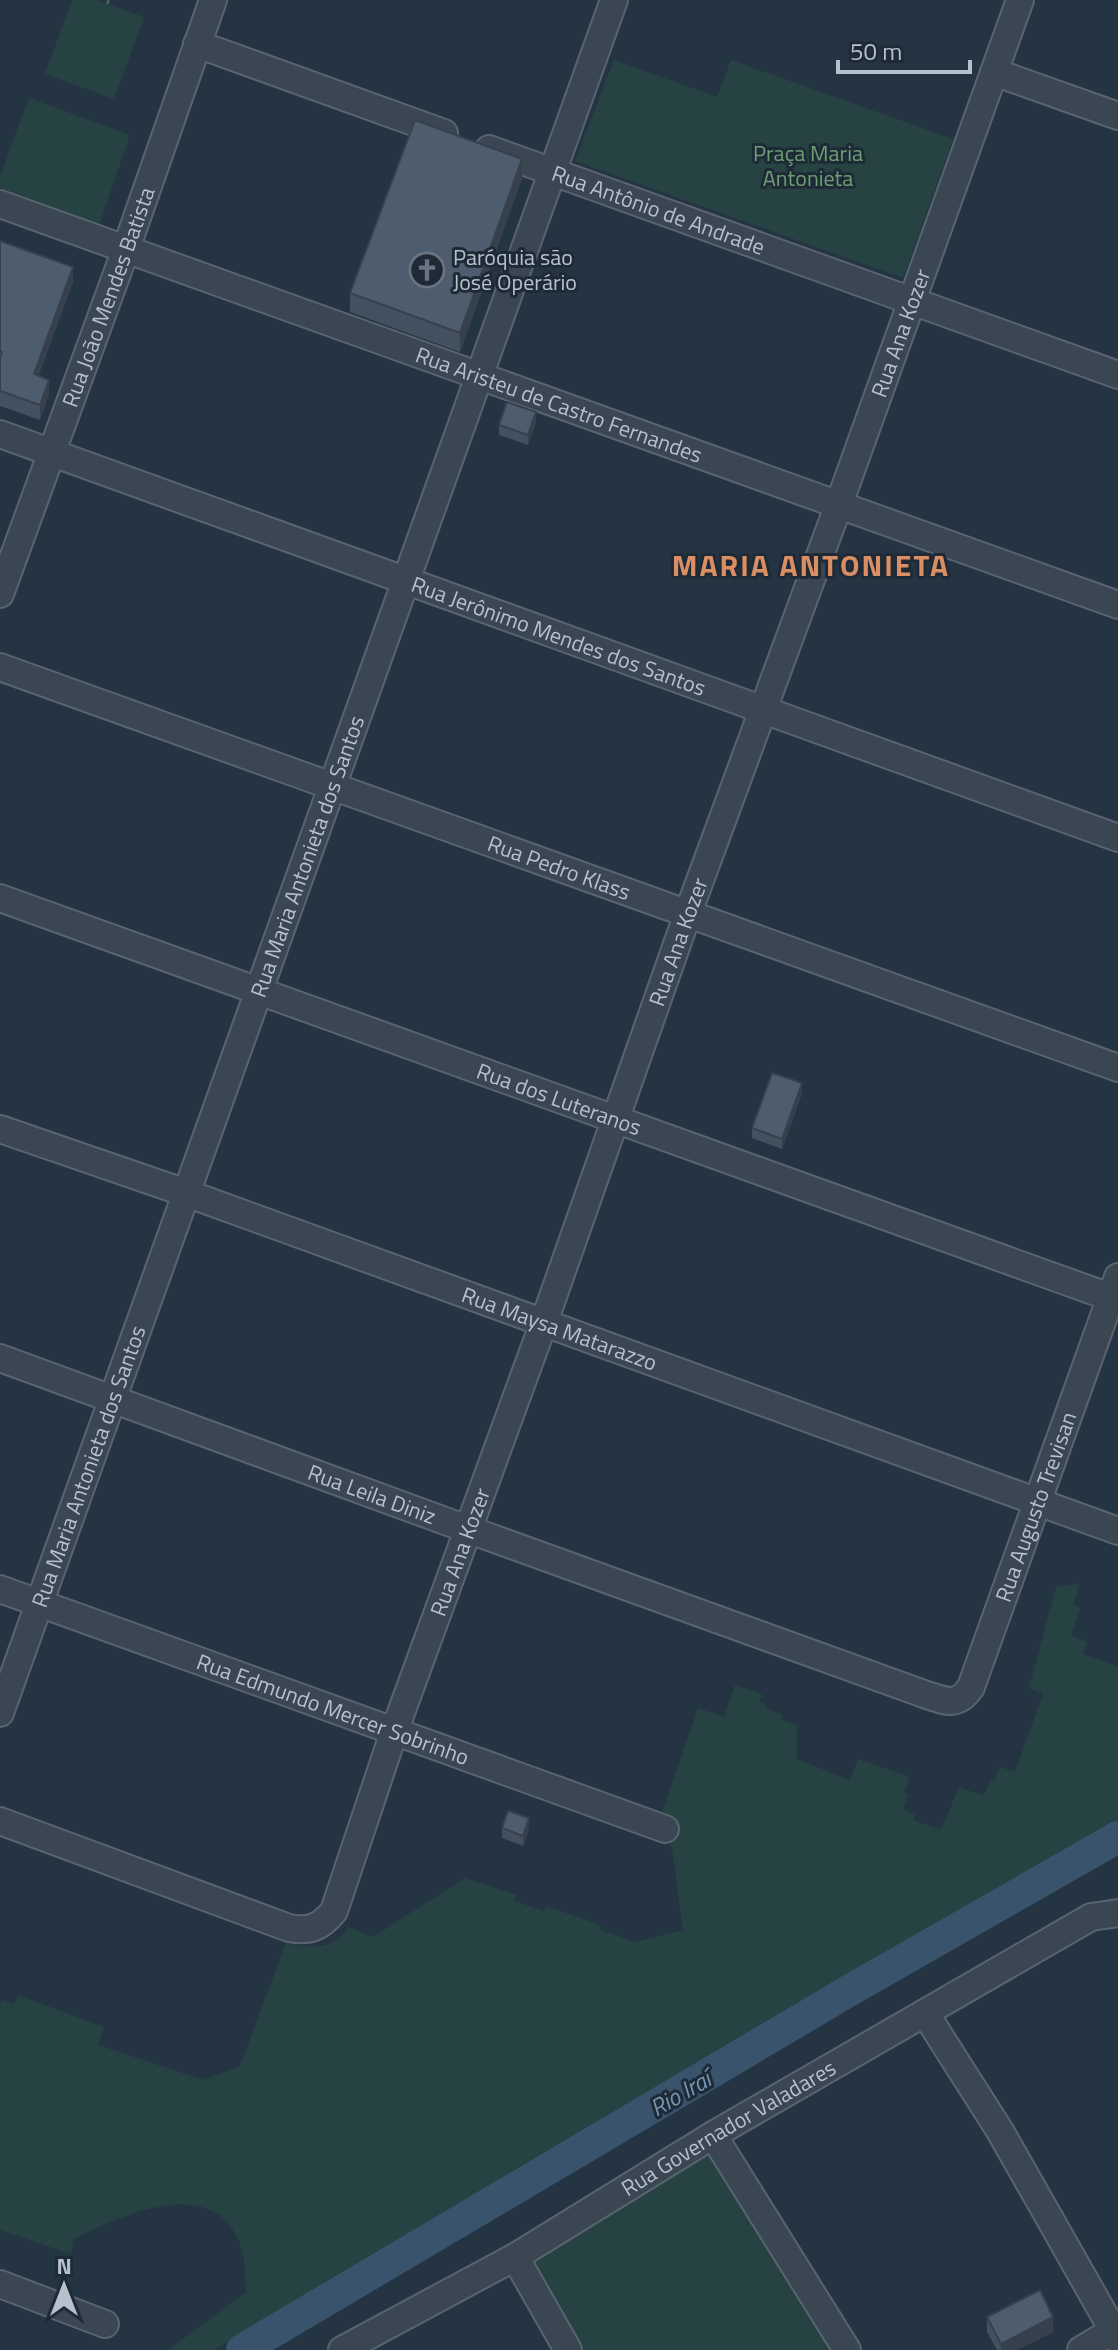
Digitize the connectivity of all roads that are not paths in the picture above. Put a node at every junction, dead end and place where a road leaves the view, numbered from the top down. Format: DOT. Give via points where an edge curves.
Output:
graph roads {
  1 [pos="213,0"];
  2 [pos="614,0"];
  3 [pos="1020,0"];
  4 [pos="197,44"];
  5 [pos="994,72"];
  6 [pos="1118,116"];
  7 [pos="552,172"];
  8 [pos="0,204"];
  9 [pos="126,249"];
  10 [pos="912,302"];
  11 [pos="480,374"];
  12 [pos="1118,375"];
  13 [pos="0,434"];
  14 [pos="51,452"];
  15 [pos="839,504"];
  16 [pos="405,579"];
  17 [pos="0,594"];
  18 [pos="1118,605"];
  19 [pos="0,667"];
  20 [pos="764,709"];
  21 [pos="332,786"];
  22 [pos="1118,838"];
  23 [pos="0,898"];
  24 [pos="688,913"];
  25 [pos="259,991"];
  26 [pos="1118,1068"];
  27 [pos="615,1119"];
  28 [pos="0,1129"];
  29 [pos="186,1193"];
  30 [pos="1116,1292"];
  31 [pos="544,1322"];
  32 [pos="0,1358"];
  33 [pos="114,1398"];
  34 [pos="1037,1501"];
  35 [pos="467,1529"];
  36 [pos="1118,1531"];
  37 [pos="0,1589"];
  38 [pos="40,1603"];
  39 [pos="924,1694"];
  40 [pos="0,1713"];
  41 [pos="394,1732"];
  42 [pos="0,1821"];
  43 [pos="665,1829"];
  44 [pos="1118,1913"];
  45 [pos="925,2013"];
  46 [pos="713,2135"];
  47 [pos="515,2257"];
  48 [pos="0,2284"];
  49 [pos="105,2324"];
  50 [pos="1116,2333"];
  51 [pos="342,2350"];
  52 [pos="568,2350"];
  53 [pos="847,2350"];
  54 [pos="1081,2350"];
  1 -- 4 [label="street, Rua João Mendes Batista"];
  2 -- 7 [label="street, Rua Maria Antonieta dos Santos"];
  3 -- 5 [label="street, Rua Ana Kozer"];
  4 -- 7 [label="street, Rua Antônio de Andrade"];
  4 -- 9 [label="street, Rua João Mendes Batista"];
  5 -- 6 [label="street"];
  5 -- 10 [label="street, Rua Ana Kozer"];
  7 -- 10 [label="street, Rua Antônio de Andrade"];
  7 -- 11 [label="street, Rua Maria Antonieta dos Santos"];
  8 -- 9 [label="street, Rua Aristeu de Castro Fernandes"];
  9 -- 11 [label="street, Rua Aristeu de Castro Fernandes"];
  9 -- 14 [label="street, Rua João Mendes Batista"];
  10 -- 12 [label="street, Rua Antônio de Andrade"];
  10 -- 15 [label="street, Rua Ana Kozer"];
  11 -- 15 [label="street, Rua Aristeu de Castro Fernandes"];
  11 -- 16 [label="street, Rua Maria Antonieta dos Santos"];
  13 -- 14 [label="street, Rua Jerônimo Mendes dos Santos"];
  14 -- 16 [label="street, Rua Jerônimo Mendes dos Santos"];
  14 -- 17 [label="street, Rua João Mendes Batista"];
  15 -- 18 [label="street, Rua Aristeu de Castro Fernandes"];
  15 -- 20 [label="street, Rua Ana Kozer"];
  16 -- 20 [label="street, Rua Jerônimo Mendes dos Santos"];
  16 -- 21 [label="street, Rua Maria Antonieta dos Santos"];
  19 -- 21 [label="street, Rua Pedro Klass"];
  20 -- 22 [label="street, Rua Jerônimo Mendes dos Santos"];
  20 -- 24 [label="street, Rua Ana Kozer"];
  21 -- 24 [label="street, Rua Pedro Klass"];
  21 -- 25 [label="street, Rua Maria Antonieta dos Santos"];
  23 -- 25 [label="street, Rua dos Luteranos"];
  24 -- 26 [label="street, Rua Pedro Klass"];
  24 -- 27 [label="street, Rua Ana Kozer"];
  25 -- 27 [label="street, Rua dos Luteranos"];
  25 -- 29 [label="street, Rua Maria Antonieta dos Santos"];
  27 -- 30 [label="street, Rua dos Luteranos"];
  27 -- 31 [label="street, Rua Ana Kozer"];
  28 -- 29 [label="street, Rua Maysa Matarazzo"];
  29 -- 31 [label="street, Rua Maysa Matarazzo"];
  29 -- 33 [label="street, Rua Maria Antonieta dos Santos"];
  30 -- 34 [label="street, Rua Augusto Trevisan"];
  31 -- 34 [label="street, Rua Maysa Matarazzo"];
  31 -- 35 [label="street, Rua Ana Kozer"];
  32 -- 33 [label="street, Rua Leila Diniz"];
  33 -- 35 [label="street, Rua Leila Diniz"];
  33 -- 38 [label="street, Rua Maria Antonieta dos Santos"];
  34 -- 36 [label="street, Rua Maysa Matarazzo"];
  34 -- 39 [label="street, Rua Augusto Trevisan" via="971,1687 953,1702"];
  35 -- 39 [label="street, Rua Leila Diniz"];
  35 -- 41 [label="street, Rua Ana Kozer"];
  37 -- 38 [label="street, Rua Edmundo Mercer Sobrinho"];
  38 -- 40 [label="street, Rua Maria Antonieta dos Santos"];
  38 -- 41 [label="street, Rua Edmundo Mercer Sobrinho"];
  41 -- 42 [label="street, Rua Ana Kozer" via="334,1911 317,1927 289,1928"];
  41 -- 43 [label="street, Rua Edmundo Mercer Sobrinho"];
  44 -- 45 [label="street, Rua Governador Valadares" via="1091,1917"];
  45 -- 46 [label="street, Rua Governador Valadares"];
  45 -- 50 [label="street"];
  46 -- 47 [label="street, Rua Governador Valadares"];
  46 -- 53 [label="street"];
  47 -- 51 [label="street, Rua Governador Valadares"];
  47 -- 52 [label="street"];
  48 -- 49 [label="street"];
  50 -- 54 [label="street"];
}
